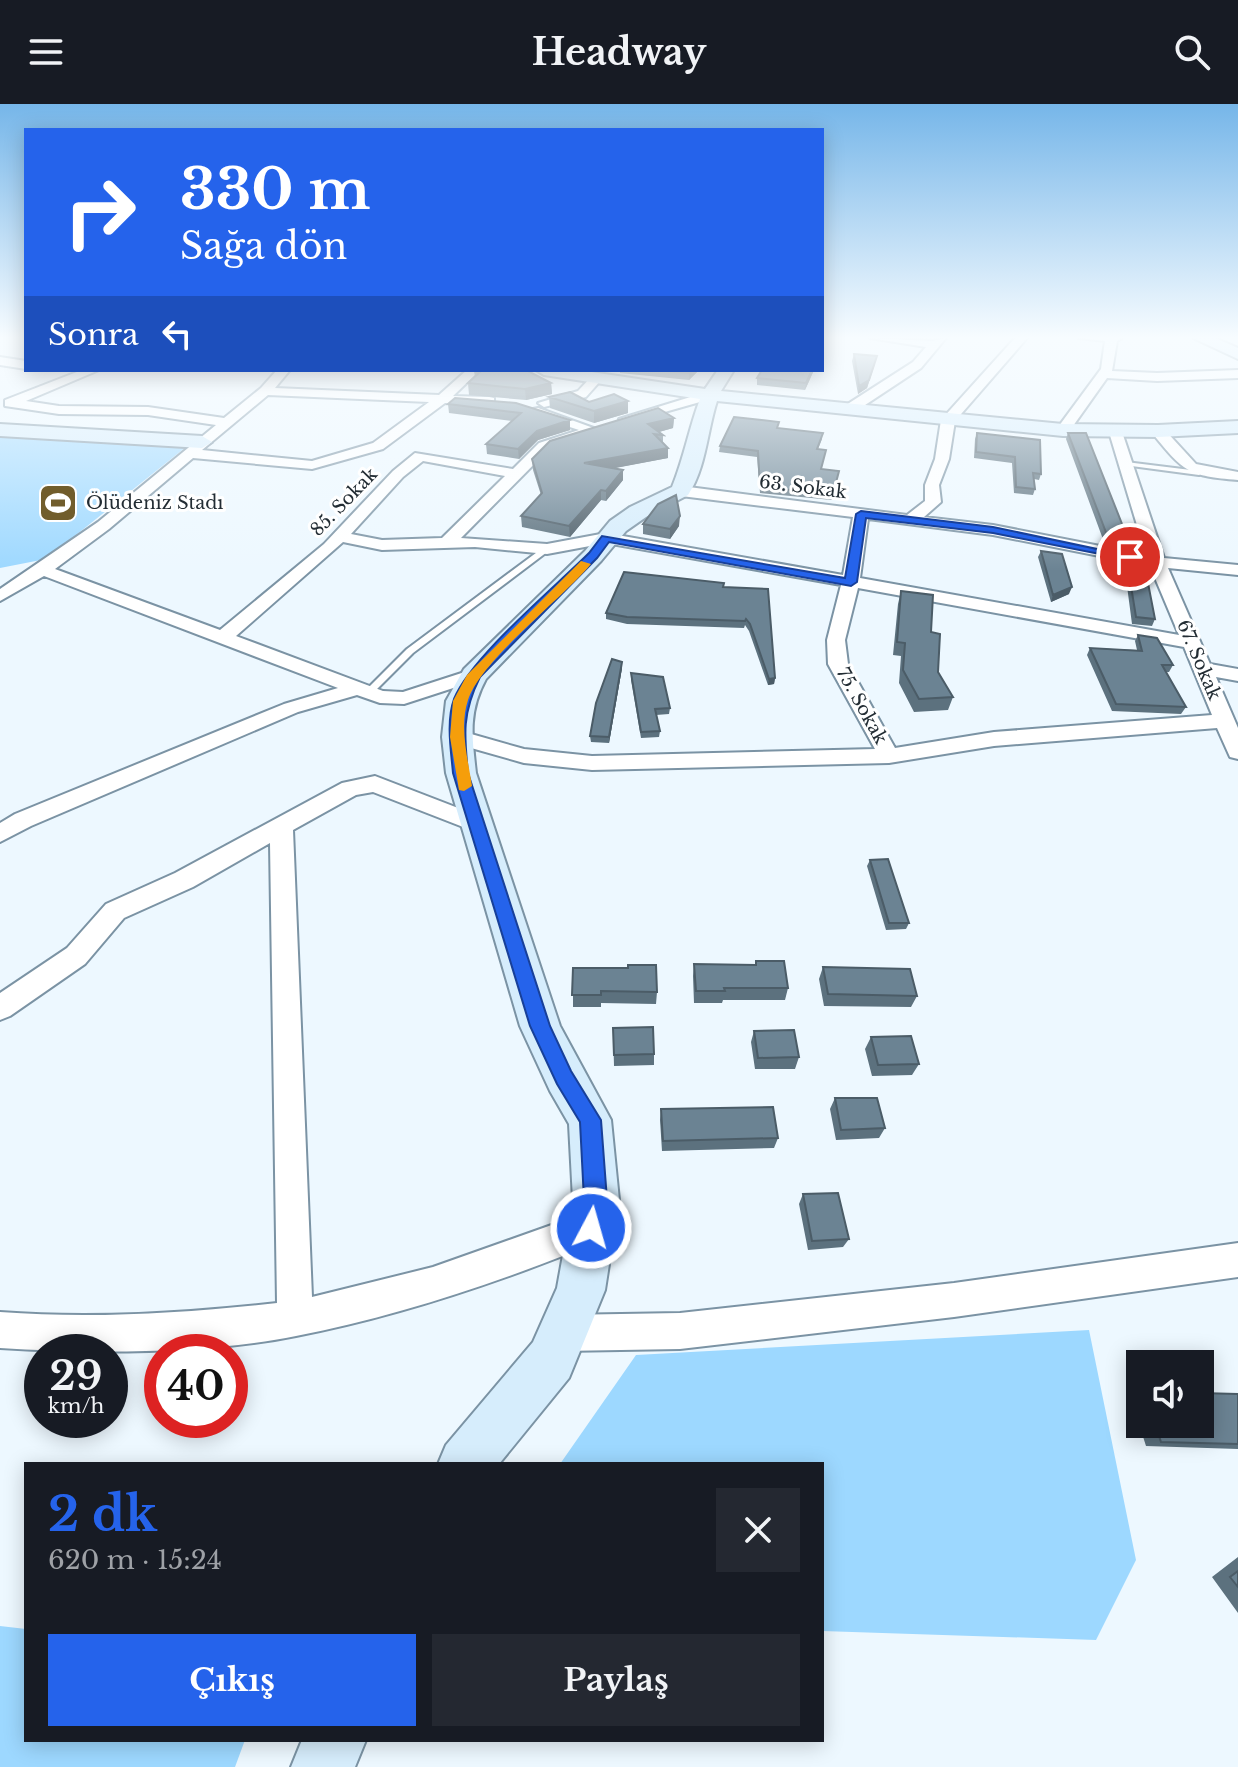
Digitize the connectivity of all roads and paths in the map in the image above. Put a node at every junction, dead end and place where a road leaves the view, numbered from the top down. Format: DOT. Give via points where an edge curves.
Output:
graph roads {
  1 [pos="181,416"];
  2 [pos="234,416"];
  3 [pos="419,416"];
  4 [pos="561,416"];
  5 [pos="632,416"];
  6 [pos="708,416"];
  7 [pos="904,416"];
  8 [pos="952,416"];
  9 [pos="1073,416"];
  10 [pos="948,420"];
  11 [pos="226,422"];
  12 [pos="604,426"];
  13 [pos="1238,427"];
  14 [pos="0,430"];
  15 [pos="1063,430"];
  16 [pos="1158,431"];
  17 [pos="1116,432"];
  18 [pos="195,448"];
  19 [pos="368,448"];
  20 [pos="420,456"];
  21 [pos="1126,464"];
  22 [pos="1199,473"];
  23 [pos="517,474"];
  24 [pos="1238,476"];
  25 [pos="681,491"];
  26 [pos="861,514"];
  27 [pos="911,519"];
  28 [pos="340,537"];
  29 [pos="606,538"];
  30 [pos="446,543"];
  31 [pos="547,549"];
  32 [pos="1157,562"];
  33 [pos="43,570"];
  34 [pos="1238,570"];
  35 [pos="851,582"];
  36 [pos="0,596"];
  37 [pos="221,639"];
  38 [pos="1193,643"];
  39 [pos="1203,669"];
  40 [pos="474,675"];
  41 [pos="1238,675"];
  42 [pos="362,691"];
  43 [pos="1224,721"];
  44 [pos="457,737"];
  45 [pos="1238,752"];
  46 [pos="889,756"];
  47 [pos="0,808"];
  48 [pos="23,820"];
  49 [pos="476,824"];
  50 [pos="281,827"];
  51 [pos="0,834"];
  52 [pos="0,1008"];
  53 [pos="591,1228"];
  54 [pos="1238,1260"];
  55 [pos="295,1319"];
  56 [pos="0,1330"];
  57 [pos="562,1333"];
  58 [pos="467,1462"];
  59 [pos="333,1742"];
  60 [pos="323,1767"];
  1 -- 11 [label="street"];
  2 -- 11 [label="street"];
  3 -- 19 [label="street"];
  4 -- 12 [label="street"];
  5 -- 12 [label="street"];
  6 -- 25 [label="street"];
  7 -- 10 [label="street"];
  8 -- 10 [label="street"];
  9 -- 15 [label="street"];
  10 -- 15 [label="street"];
  10 -- 27 [label="street" via="932,485 933,502"];
  11 -- 18 [label="street"];
  12 -- 23 [label="street" via="544,446"];
  13 -- 16 [label="street"];
  14 -- 18 [label="street"];
  15 -- 17 [label="street"];
  16 -- 17 [label="street"];
  16 -- 22 [label="street" via="1188,469"];
  17 -- 21 [label="street, 67. Sokak"];
  18 -- 19 [label="street" via="312,465"];
  18 -- 33 [label="street" via="91,537"];
  19 -- 20 [label="street"];
  20 -- 23 [label="street"];
  20 -- 28 [label="street, 85. Sokak"];
  21 -- 22 [label="lane"];
  21 -- 32 [label="street, 67. Sokak"];
  22 -- 24 [label="street"];
  23 -- 30 [label="street"];
  25 -- 26 [label="street, 63. Sokak"];
  25 -- 29 [label="street" via="638,512"];
  26 -- 27 [label="street, 63. Sokak"];
  26 -- 35 [label="street, 75. Sokak"];
  27 -- 32 [label="street, 63. Sokak"];
  28 -- 30 [label="street" via="382,545"];
  28 -- 37 [label="street, 85. Sokak"];
  29 -- 31 [label="street"];
  29 -- 35 [label="street"];
  29 -- 40 [label="street"];
  30 -- 31 [label="street"];
  31 -- 42 [label="lane"];
  32 -- 34 [label="street, 63. Sokak"];
  32 -- 38 [label="street, 67. Sokak"];
  33 -- 36 [label="street"];
  33 -- 37 [label="street"];
  35 -- 38 [label="street"];
  35 -- 46 [label="street, 75. Sokak" via="836,640 838,664"];
  37 -- 42 [label="street"];
  38 -- 39 [label="street, 67. Sokak"];
  39 -- 41 [label="street"];
  39 -- 43 [label="street, 67. Sokak"];
  40 -- 42 [label="street" via="404,698"];
  40 -- 44 [label="street" via="460,701"];
  42 -- 48 [label="street" via="291,708"];
  43 -- 45 [label="street, 67. Sokak"];
  43 -- 46 [label="street" via="994,739"];
  44 -- 46 [label="street" via="524,756 592,763"];
  44 -- 49 [label="street"];
  47 -- 48 [label="street"];
  48 -- 51 [label="street"];
  49 -- 50 [label="street" via="375,784 350,788"];
  49 -- 53 [label="street" via="540,1026 590,1120 596,1200"];
  50 -- 52 [label="street" via="115,911 76,956"];
  50 -- 55 [label="street"];
  53 -- 55 [label="street" via="433,1284"];
  53 -- 57 [label="street" via="581,1290"];
  54 -- 57 [label="street" via="680,1331"];
  55 -- 56 [label="street" via="183,1331"];
  57 -- 58 [label="street" via="551,1360"];
  59 -- 60 [label="street"];
}
